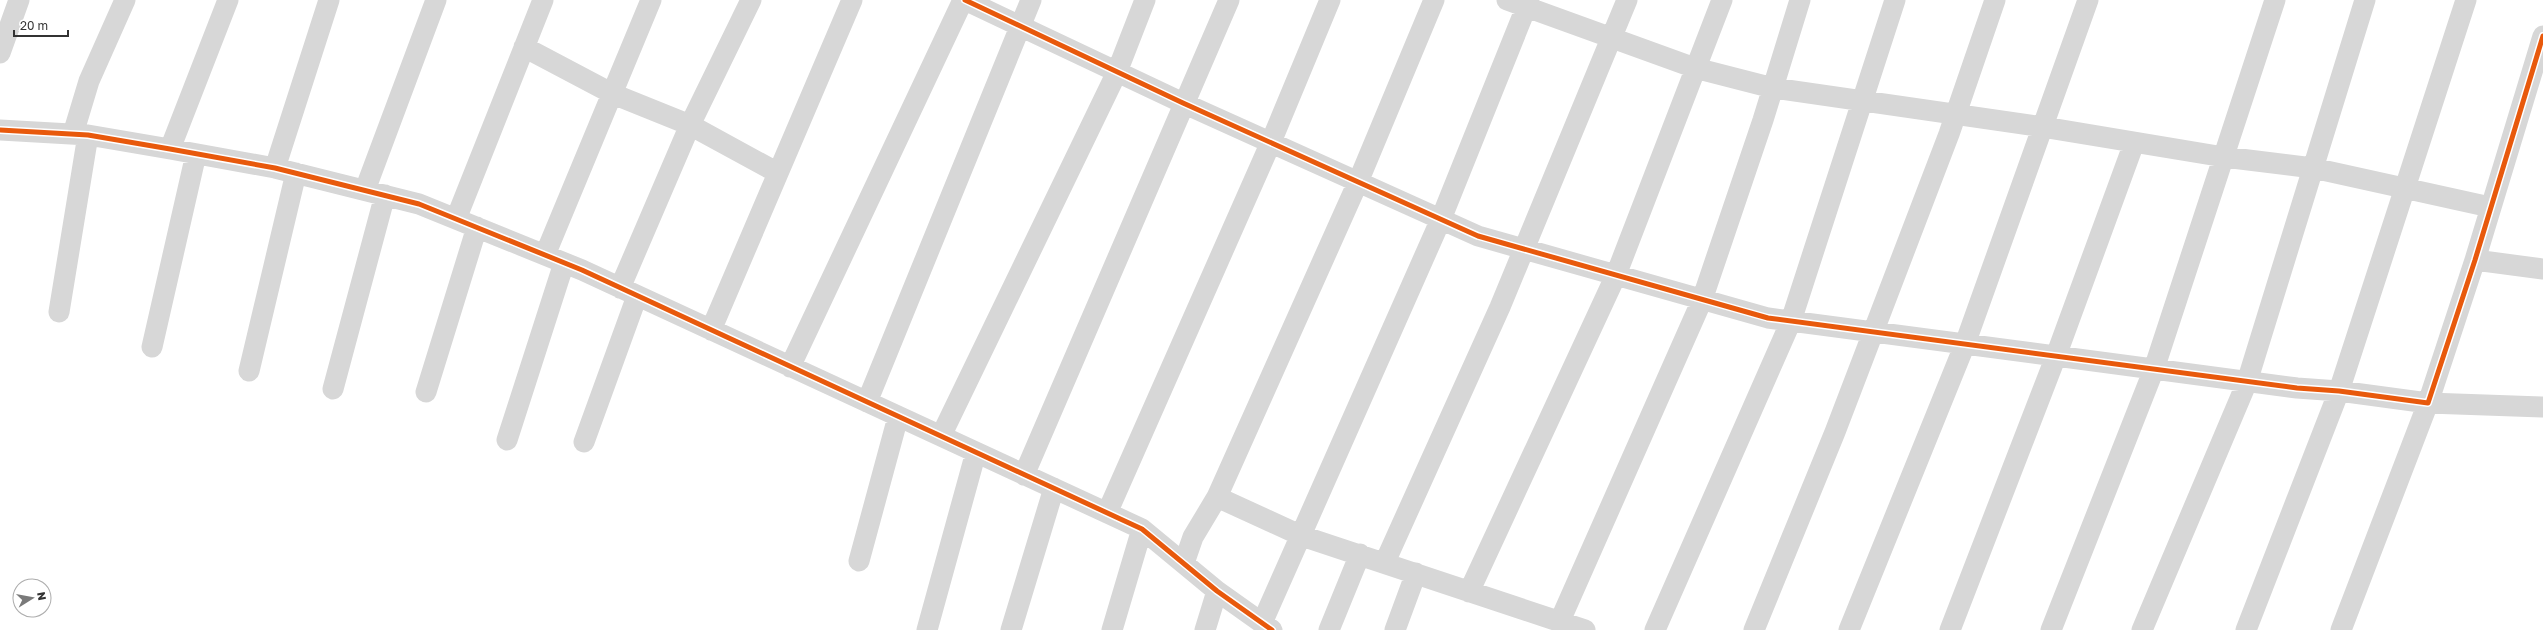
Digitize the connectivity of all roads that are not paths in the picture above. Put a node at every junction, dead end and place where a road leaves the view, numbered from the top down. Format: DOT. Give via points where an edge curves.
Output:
graph roads {
  1 [pos="19,0"];
  2 [pos="125,0"];
  3 [pos="228,0"];
  4 [pos="329,0"];
  5 [pos="436,0"];
  6 [pos="543,0"];
  7 [pos="651,0"];
  8 [pos="752,0"];
  9 [pos="852,0"];
  10 [pos="964,0"];
  11 [pos="1031,0"];
  12 [pos="1144,0"];
  13 [pos="1229,0"];
  14 [pos="1330,0"];
  15 [pos="1434,0"];
  16 [pos="1507,0"];
  17 [pos="1627,0"];
  18 [pos="1722,0"];
  19 [pos="1800,0"];
  20 [pos="1895,0"];
  21 [pos="1995,0"];
  22 [pos="2088,0"];
  23 [pos="2275,0"];
  24 [pos="2365,0"];
  25 [pos="2466,0"];
  26 [pos="1527,3"];
  27 [pos="1020,26"];
  28 [pos="2543,36"];
  29 [pos="1612,38"];
  30 [pos="524,47"];
  31 [pos="0,53"];
  32 [pos="1695,68"];
  33 [pos="1118,72"];
  34 [pos="1773,88"];
  35 [pos="613,94"];
  36 [pos="1863,102"];
  37 [pos="1183,103"];
  38 [pos="1955,116"];
  39 [pos="690,124"];
  40 [pos="2043,127"];
  41 [pos="0,130"];
  42 [pos="81,135"];
  43 [pos="1271,142"];
  44 [pos="2134,143"];
  45 [pos="170,149"];
  46 [pos="196,154"];
  47 [pos="2224,157"];
  48 [pos="275,168"];
  49 [pos="2314,168"];
  50 [pos="296,173"];
  51 [pos="778,173"];
  52 [pos="1358,182"];
  53 [pos="365,190"];
  54 [pos="2405,190"];
  55 [pos="385,195"];
  56 [pos="2490,207"];
  57 [pos="456,219"];
  58 [pos="1441,219"];
  59 [pos="477,227"];
  60 [pos="1524,249"];
  61 [pos="555,259"];
  62 [pos="2475,260"];
  63 [pos="2543,269"];
  64 [pos="1616,275"];
  65 [pos="628,292"];
  66 [pos="1702,300"];
  67 [pos="59,312"];
  68 [pos="1791,321"];
  69 [pos="711,330"];
  70 [pos="1872,332"];
  71 [pos="1965,344"];
  72 [pos="152,347"];
  73 [pos="2056,356"];
  74 [pos="790,367"];
  75 [pos="2154,369"];
  76 [pos="249,371"];
  77 [pos="2247,382"];
  78 [pos="333,389"];
  79 [pos="2339,391"];
  80 [pos="426,392"];
  81 [pos="867,402"];
  82 [pos="2428,403"];
  83 [pos="2543,407"];
  84 [pos="898,417"];
  85 [pos="941,436"];
  86 [pos="507,440"];
  87 [pos="584,442"];
  88 [pos="976,452"];
  89 [pos="1024,475"];
  90 [pos="1054,488"];
  91 [pos="1217,498"];
  92 [pos="1107,513"];
  93 [pos="1142,529"];
  94 [pos="1302,536"];
  95 [pos="1360,554"];
  96 [pos="859,561"];
  97 [pos="1385,562"];
  98 [pos="1184,563"];
  99 [pos="1416,573"];
  100 [pos="1216,591"];
  101 [pos="1469,592"];
  102 [pos="1559,622"];
  103 [pos="1267,627"];
  104 [pos="927,630"];
  105 [pos="1011,630"];
  106 [pos="1112,630"];
  107 [pos="1205,630"];
  108 [pos="1329,630"];
  109 [pos="1395,630"];
  110 [pos="1585,630"];
  111 [pos="1655,630"];
  112 [pos="1754,630"];
  113 [pos="1849,630"];
  114 [pos="1950,630"];
  115 [pos="2051,630"];
  116 [pos="2142,630"];
  117 [pos="2246,630"];
  118 [pos="2341,630"];
  1 -- 31 [label="street"];
  2 -- 42 [label="street" via="89,81"];
  3 -- 45 [label="street"];
  4 -- 48 [label="street"];
  5 -- 53 [label="street"];
  6 -- 30 [label="street"];
  7 -- 35 [label="street"];
  8 -- 39 [label="street"];
  9 -- 51 [label="street"];
  10 -- 27 [label="street"];
  10 -- 74 [label="street"];
  11 -- 27 [label="street"];
  12 -- 33 [label="street"];
  13 -- 37 [label="street"];
  14 -- 43 [label="street"];
  15 -- 52 [label="street"];
  16 -- 26 [label="street"];
  17 -- 29 [label="street"];
  18 -- 32 [label="street"];
  19 -- 34 [label="street"];
  20 -- 36 [label="street"];
  21 -- 38 [label="street"];
  22 -- 40 [label="street"];
  23 -- 47 [label="street"];
  24 -- 49 [label="street"];
  25 -- 54 [label="street"];
  26 -- 29 [label="street"];
  26 -- 58 [label="street"];
  27 -- 33 [label="street"];
  27 -- 81 [label="street"];
  28 -- 56 [label="street"];
  29 -- 32 [label="street"];
  29 -- 60 [label="street"];
  30 -- 35 [label="street"];
  30 -- 57 [label="street"];
  32 -- 34 [label="street"];
  32 -- 64 [label="street"];
  33 -- 37 [label="street"];
  33 -- 85 [label="street"];
  34 -- 36 [label="street"];
  34 -- 66 [label="street"];
  35 -- 39 [label="street"];
  35 -- 61 [label="street"];
  36 -- 38 [label="street"];
  36 -- 68 [label="street"];
  37 -- 43 [label="street"];
  37 -- 89 [label="street"];
  38 -- 40 [label="street"];
  38 -- 70 [label="street"];
  39 -- 51 [label="street"];
  39 -- 65 [label="street"];
  40 -- 44 [label="street"];
  40 -- 71 [label="street"];
  41 -- 42 [label="street"];
  42 -- 45 [label="street"];
  42 -- 67 [label="street"];
  43 -- 52 [label="street"];
  43 -- 92 [label="street"];
  44 -- 47 [label="street"];
  44 -- 73 [label="street"];
  45 -- 46 [label="street"];
  46 -- 48 [label="street"];
  46 -- 72 [label="street"];
  47 -- 49 [label="street"];
  47 -- 75 [label="street"];
  48 -- 50 [label="street"];
  49 -- 54 [label="street"];
  49 -- 77 [label="street"];
  50 -- 53 [label="street"];
  50 -- 76 [label="street"];
  51 -- 69 [label="street"];
  52 -- 58 [label="street"];
  52 -- 91 [label="street"];
  53 -- 55 [label="street"];
  54 -- 56 [label="street"];
  54 -- 79 [label="street"];
  55 -- 57 [label="street" via="419,204"];
  55 -- 78 [label="street"];
  56 -- 62 [label="street"];
  57 -- 59 [label="street"];
  58 -- 60 [label="street" via="1478,236"];
  58 -- 94 [label="street"];
  59 -- 61 [label="street"];
  59 -- 80 [label="street"];
  60 -- 64 [label="street"];
  60 -- 97 [label="street"];
  61 -- 65 [label="street"];
  61 -- 86 [label="street"];
  62 -- 63 [label="street"];
  62 -- 82 [label="street"];
  64 -- 66 [label="street"];
  64 -- 101 [label="street"];
  65 -- 69 [label="street"];
  65 -- 87 [label="street"];
  66 -- 68 [label="street" via="1768,318"];
  66 -- 102 [label="street"];
  68 -- 70 [label="street"];
  68 -- 111 [label="street"];
  69 -- 74 [label="street"];
  70 -- 71 [label="street"];
  70 -- 112 [label="street" via="1835,432"];
  71 -- 73 [label="street"];
  71 -- 113 [label="street"];
  73 -- 75 [label="street"];
  73 -- 114 [label="street"];
  74 -- 81 [label="street"];
  75 -- 77 [label="street"];
  75 -- 115 [label="street"];
  77 -- 79 [label="street"];
  77 -- 116 [label="street"];
  79 -- 82 [label="street"];
  79 -- 117 [label="street"];
  81 -- 84 [label="street"];
  82 -- 83 [label="street"];
  82 -- 118 [label="street"];
  84 -- 85 [label="street"];
  84 -- 96 [label="street"];
  85 -- 88 [label="street"];
  88 -- 89 [label="street"];
  88 -- 104 [label="street"];
  89 -- 90 [label="street"];
  90 -- 92 [label="street"];
  90 -- 105 [label="street"];
  91 -- 94 [label="street"];
  91 -- 98 [label="street" via="1193,537"];
  92 -- 93 [label="street"];
  93 -- 98 [label="street"];
  93 -- 106 [label="street"];
  94 -- 95 [label="street"];
  94 -- 103 [label="street"];
  95 -- 97 [label="street"];
  95 -- 108 [label="street"];
  97 -- 99 [label="street"];
  98 -- 100 [label="street"];
  99 -- 101 [label="street"];
  99 -- 109 [label="street"];
  100 -- 103 [label="street"];
  100 -- 107 [label="street"];
  101 -- 102 [label="street"];
  102 -- 110 [label="street"];
}
